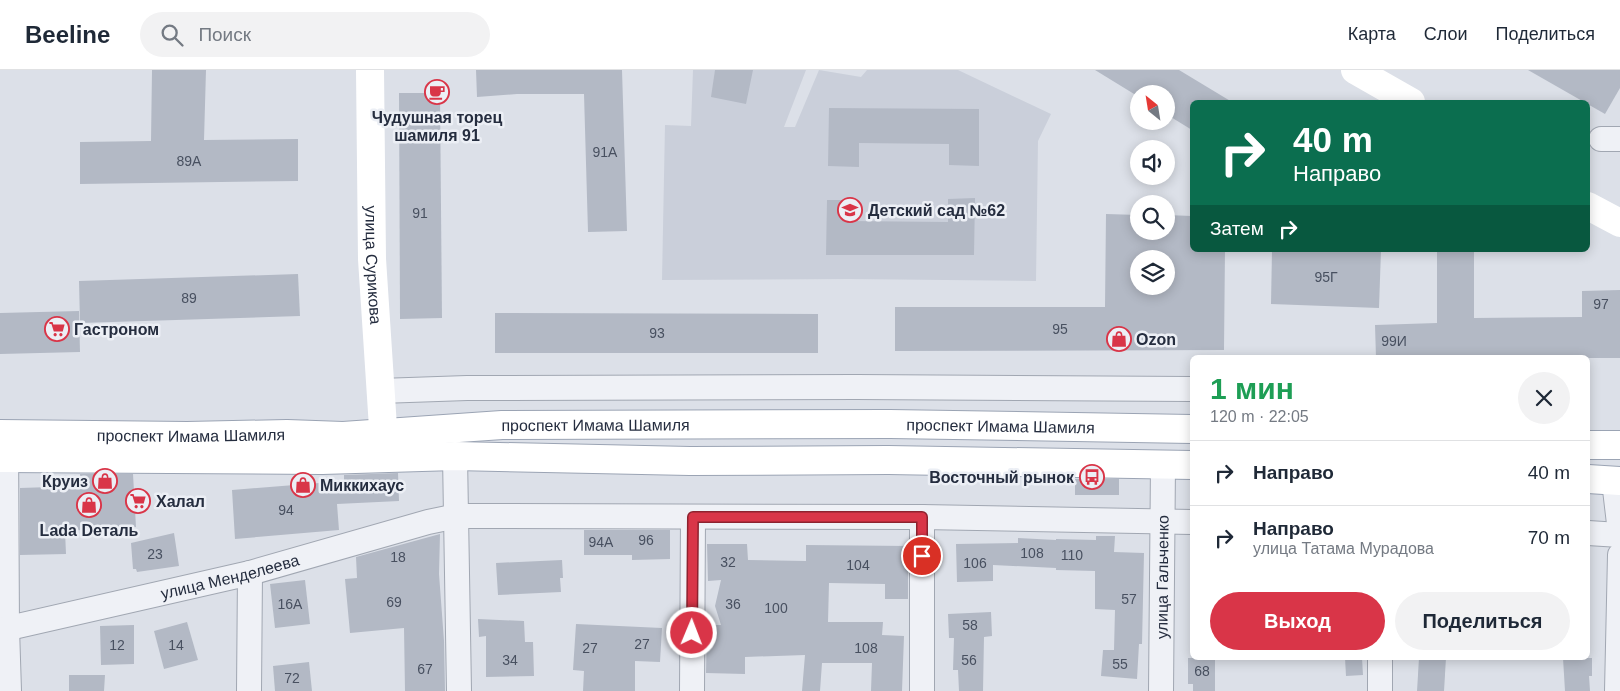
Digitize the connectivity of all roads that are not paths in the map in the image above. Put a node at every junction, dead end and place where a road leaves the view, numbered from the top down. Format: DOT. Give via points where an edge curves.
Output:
graph roads {
  1 [pos="370,70"];
  2 [pos="1355,70"];
  3 [pos="1408,100"];
  4 [pos="1590,207"];
  5 [pos="1620,223"];
  6 [pos="1190,389"];
  7 [pos="380,391"];
  8 [pos="457,428"];
  9 [pos="1190,429"];
  10 [pos="383,432"];
  11 [pos="1590,445"];
  12 [pos="1620,445"];
  13 [pos="3,446"];
  14 [pos="455,456"];
  15 [pos="385,459"];
  16 [pos="1163,464"];
  17 [pos="1190,465"];
  18 [pos="1607,480"];
  19 [pos="457,516"];
  20 [pos="693,517"];
  21 [pos="922,517"];
  22 [pos="1163,522"];
  23 [pos="1190,522"];
  24 [pos="1590,533"];
  25 [pos="1620,533"];
  26 [pos="1620,555"];
  27 [pos="250,573"];
  28 [pos="3,629"];
  29 [pos="1380,660"];
  30 [pos="8,691"];
  31 [pos="249,691"];
  32 [pos="459,691"];
  33 [pos="692,691"];
  34 [pos="922,691"];
  35 [pos="1161,691"];
  36 [pos="1380,691"];
  37 [pos="1618,691"];
  1 -- 7 [label="main road, улица Сурикова" via="372,259"];
  2 -- 3 [label="main road"];
  4 -- 5 [label="main road"];
  6 -- 7 [label="street" via="866,387"];
  7 -- 10 [label="main road, улица Сурикова"];
  8 -- 9 [label="main road, проспект Имама Шамиля" via="502,425 890,424"];
  8 -- 10 [label="main road, проспект Имама Шамиля"];
  8 -- 14 [label="main road"];
  10 -- 13 [label="main road, проспект Имама Шамиля" via="343,436 187,436"];
  10 -- 15 [label="main road, улица Сурикова"];
  11 -- 12 [label="main road"];
  13 -- 15 [label="main road, проспект Имама Шамиля"];
  13 -- 28 [label="street"];
  14 -- 15 [label="main road, проспект Имама Шамиля"];
  14 -- 16 [label="main road, проспект Имама Шамиля"];
  14 -- 19 [label="street"];
  16 -- 17 [label="main road, проспект Имама Шамиля"];
  16 -- 22 [label="street, улица Гальченко"];
  18 -- 25 [label="street"];
  19 -- 20 [label="street, улица Менделеева"];
  19 -- 27 [label="street, улица Менделеева"];
  19 -- 32 [label="street"];
  20 -- 21 [label="street, улица Менделеева"];
  20 -- 33 [label="street"];
  21 -- 22 [label="street, улица Менделеева"];
  21 -- 34 [label="street"];
  22 -- 23 [label="street, улица Менделеева"];
  22 -- 35 [label="street, улица Гальченко"];
  24 -- 25 [label="street"];
  26 -- 37 [label="street"];
  27 -- 28 [label="street, улица Менделеева"];
  27 -- 31 [label="street"];
  28 -- 30 [label="street"];
  29 -- 36 [label="street"];
}
